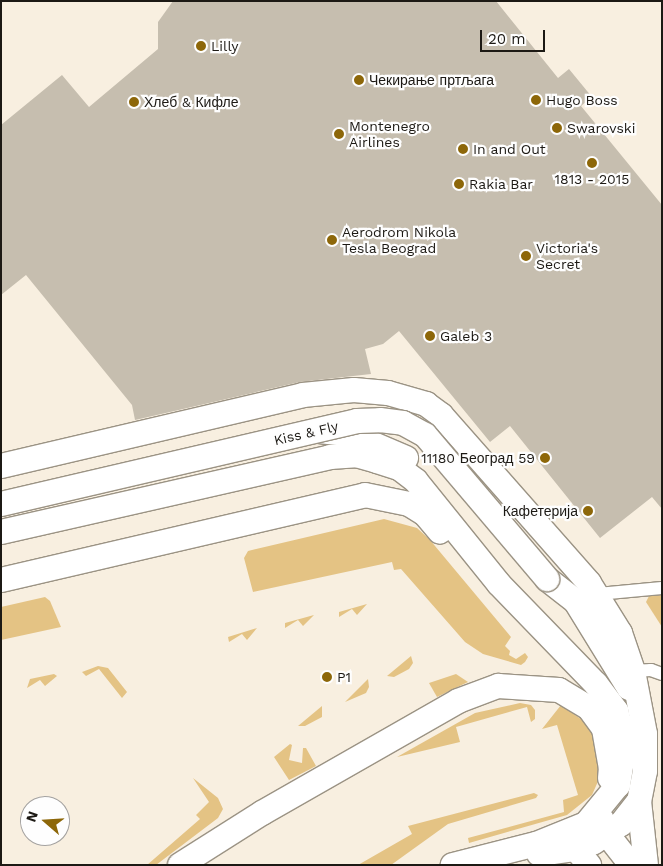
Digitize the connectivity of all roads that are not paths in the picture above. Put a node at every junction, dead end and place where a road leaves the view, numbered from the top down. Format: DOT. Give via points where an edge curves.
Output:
graph roads {
  1 [pos="1,466"];
  2 [pos="1,504"];
  3 [pos="1,512"];
  4 [pos="1,532"];
  5 [pos="1,580"];
  6 [pos="662,588"];
  7 [pos="593,589"];
  8 [pos="560,649"];
  9 [pos="633,671"];
  10 [pos="662,674"];
  11 [pos="636,700"];
  12 [pos="639,801"];
  13 [pos="604,804"];
  14 [pos="607,834"];
  15 [pos="500,853"];
  16 [pos="582,857"];
  17 [pos="180,865"];
  18 [pos="453,865"];
  19 [pos="631,865"];
  20 [pos="646,865"];
  1 -- 7 [label="street" via="303,395 354,390 413,398 441,415"];
  2 -- 11 [label="street, Kiss & Fly, bridge" via="357,421 403,423 425,435 547,579 576,602"];
  3 -- 8 [label="street" via="93,477 269,434 321,431 350,434 408,460 429,477 535,608"];
  4 -- 8 [label="street" via="330,457 356,455 399,468 416,481 499,584"];
  5 -- 8 [label="street" via="365,495 409,504 425,514 517,623"];
  6 -- 7 [label="lane"];
  7 -- 9 [label="street" via="620,633"];
  8 -- 13 [label="street" via="596,684 620,720 625,743 622,768 618,785"];
  9 -- 10 [label="lane" via="651,670"];
  9 -- 11 [label="street"];
  11 -- 12 [label="street" via="646,750"];
  12 -- 14 [label="street" via="630,814"];
  12 -- 20 [label="street"];
  13 -- 14 [label="street"];
  13 -- 15 [label="street" via="586,824 565,834"];
  13 -- 17 [label="street" via="612,766 604,729 596,714 559,690 498,686 458,701 255,817"];
  14 -- 16 [label="street"];
  14 -- 19 [label="street"];
  15 -- 16 [label="street"];
  15 -- 18 [label="street"];
}
